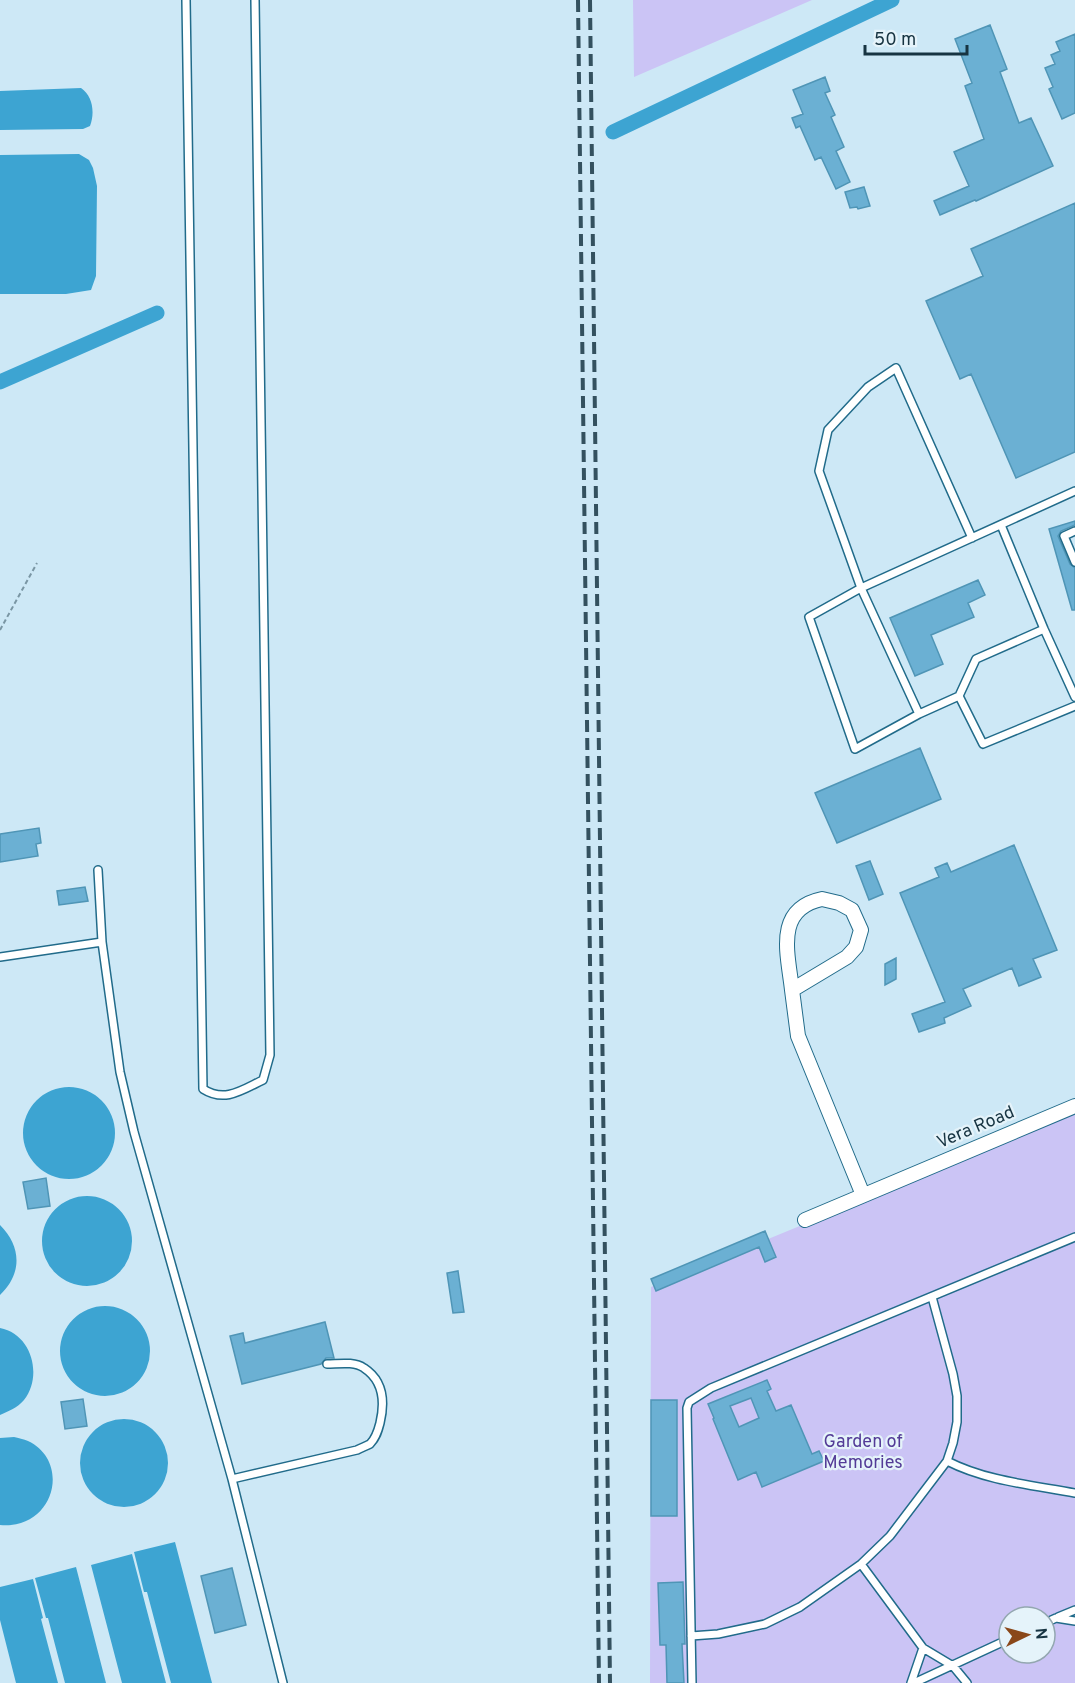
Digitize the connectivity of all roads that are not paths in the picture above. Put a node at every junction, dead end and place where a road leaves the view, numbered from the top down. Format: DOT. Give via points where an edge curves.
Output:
graph roads {
  1 [pos="186,0"];
  2 [pos="255,0"];
  3 [pos="1075,491"];
  4 [pos="1001,525"];
  5 [pos="1075,531"];
  6 [pos="972,538"];
  7 [pos="1075,562"];
  8 [pos="861,588"];
  9 [pos="1044,629"];
  10 [pos="959,696"];
  11 [pos="1075,697"];
  12 [pos="1075,706"];
  13 [pos="919,714"];
  14 [pos="98,870"];
  15 [pos="102,942"];
  16 [pos="0,957"];
  17 [pos="792,990"];
  18 [pos="1075,1106"];
  19 [pos="863,1195"];
  20 [pos="805,1220"];
  21 [pos="1075,1237"];
  22 [pos="932,1297"];
  23 [pos="327,1364"];
  24 [pos="947,1461"];
  25 [pos="232,1479"];
  26 [pos="1075,1493"];
  27 [pos="861,1564"];
  28 [pos="1075,1610"];
  29 [pos="1057,1618"];
  30 [pos="1057,1618"];
  31 [pos="1075,1621"];
  32 [pos="691,1636"];
  33 [pos="997,1645"];
  34 [pos="923,1648"];
  35 [pos="953,1666"];
  36 [pos="283,1683"];
  37 [pos="692,1683"];
  38 [pos="913,1683"];
  39 [pos="967,1683"];
  1 -- 2 [label="lane" via="203,1089 214,1096 231,1095 263,1080 270,1055"];
  3 -- 4 [label="lane"];
  4 -- 6 [label="lane"];
  4 -- 9 [label="lane"];
  5 -- 7 [label="lane" via="1064,536"];
  6 -- 8 [label="lane"];
  6 -- 8 [label="lane" via="896,368 868,387 828,430 819,471"];
  8 -- 13 [label="lane"];
  8 -- 13 [label="lane" via="809,616 855,749"];
  9 -- 10 [label="lane" via="976,659"];
  9 -- 11 [label="lane"];
  10 -- 12 [label="lane" via="983,744"];
  10 -- 13 [label="lane"];
  14 -- 15 [label="lane"];
  15 -- 16 [label="lane"];
  15 -- 25 [label="lane" via="120,1072 134,1132"];
  17 -- 17 [label="street" via="787,940 796,910 822,899 852,910 861,930 856,947 847,957"];
  17 -- 19 [label="street" via="798,1036"];
  18 -- 19 [label="street, Vera Road"];
  19 -- 20 [label="street, Vera Road"];
  21 -- 22 [label="lane"];
  22 -- 24 [label="lane" via="957,1396 957,1422"];
  22 -- 32 [label="lane" via="711,1388 689,1401"];
  23 -- 25 [label="lane" via="351,1363 373,1376 382,1392 384,1407 377,1435 357,1450"];
  24 -- 26 [label="lane" via="982,1475"];
  24 -- 27 [label="lane" via="890,1536"];
  25 -- 36 [label="lane"];
  27 -- 32 [label="lane" via="800,1607 765,1624"];
  27 -- 34 [label="lane"];
  28 -- 29 [label="lane"];
  30 -- 31 [label="lane"];
  32 -- 37 [label="lane"];
  33 -- 35 [label="lane"];
  34 -- 35 [label="lane"];
  34 -- 38 [label="lane"];
  35 -- 38 [label="lane"];
  35 -- 39 [label="lane"];
}
